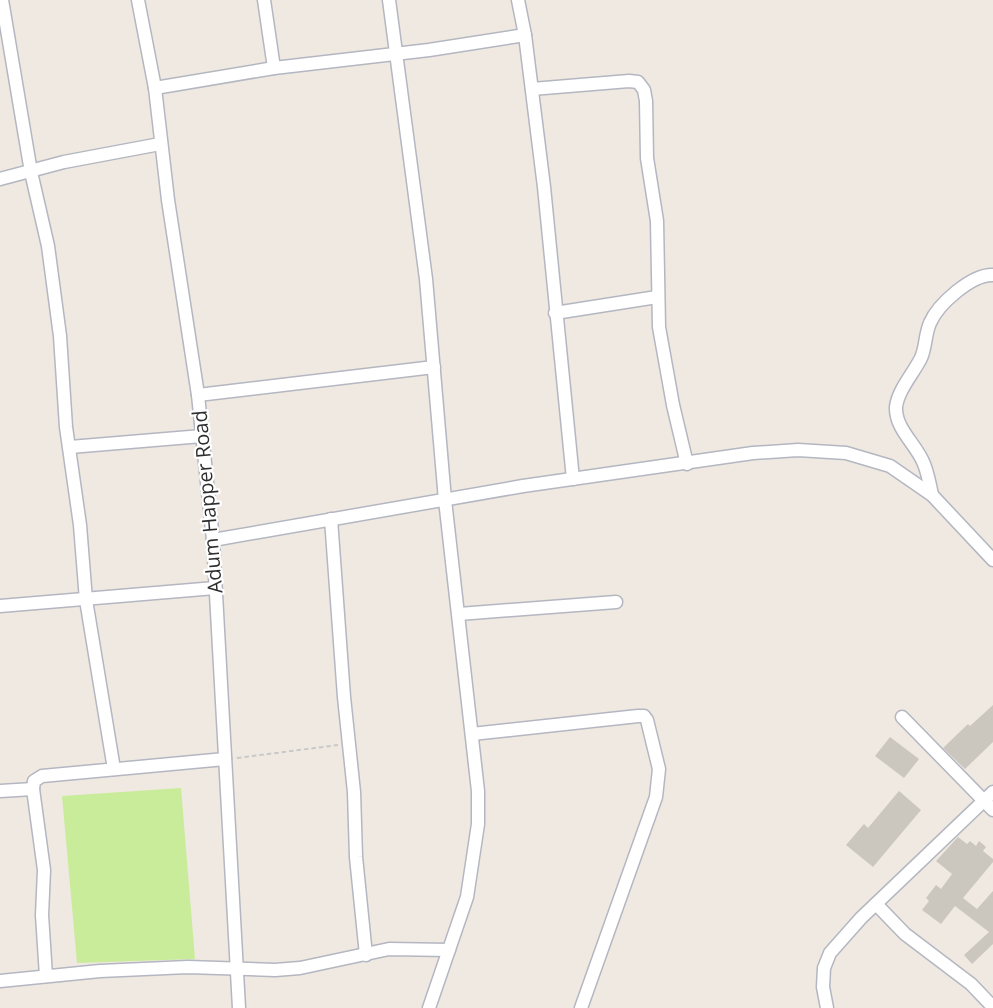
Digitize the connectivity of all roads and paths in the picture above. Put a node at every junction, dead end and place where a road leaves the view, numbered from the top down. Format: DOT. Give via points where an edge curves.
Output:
graph roads {
  1 [pos="2,0"];
  2 [pos="138,0"];
  3 [pos="264,0"];
  4 [pos="388,0"];
  5 [pos="518,0"];
  6 [pos="525,35"];
  7 [pos="397,54"];
  8 [pos="274,68"];
  9 [pos="155,88"];
  10 [pos="532,89"];
  11 [pos="160,144"];
  12 [pos="31,172"];
  13 [pos="0,180"];
  14 [pos="993,275"];
  15 [pos="657,297"];
  16 [pos="555,313"];
  17 [pos="434,367"];
  18 [pos="198,395"];
  19 [pos="202,436"];
  20 [pos="70,447"];
  21 [pos="687,464"];
  22 [pos="573,479"];
  23 [pos="932,495"];
  24 [pos="445,500"];
  25 [pos="331,519"];
  26 [pos="213,540"];
  27 [pos="993,560"];
  28 [pos="215,588"];
  29 [pos="86,600"];
  30 [pos="616,602"];
  31 [pos="0,606"];
  32 [pos="459,614"];
  33 [pos="902,717"];
  34 [pos="472,735"];
  35 [pos="350,744"];
  36 [pos="225,759"];
  37 [pos="114,769"];
  38 [pos="33,789"];
  39 [pos="0,791"];
  40 [pos="993,792"];
  41 [pos="982,801"];
  42 [pos="993,810"];
  43 [pos="876,904"];
  44 [pos="449,950"];
  45 [pos="366,955"];
  46 [pos="237,967"];
  47 [pos="46,976"];
  48 [pos="0,981"];
  49 [pos="993,1007"];
  50 [pos="239,1008"];
  51 [pos="429,1008"];
  52 [pos="581,1008"];
  53 [pos="827,1008"];
  1 -- 12 [label="street"];
  2 -- 9 [label="street, Adum Happer Road"];
  3 -- 8 [label="street"];
  4 -- 7 [label="street"];
  5 -- 6 [label="street"];
  6 -- 7 [label="street"];
  6 -- 10 [label="street"];
  7 -- 8 [label="street"];
  7 -- 17 [label="street"];
  8 -- 9 [label="street"];
  9 -- 11 [label="street, Adum Happer Road"];
  10 -- 15 [label="street" via="629,81 638,82 644,90 647,158 657,221"];
  10 -- 16 [label="street"];
  11 -- 12 [label="street"];
  11 -- 18 [label="street, Adum Happer Road"];
  12 -- 13 [label="street"];
  12 -- 20 [label="street" via="45,229 58,317"];
  14 -- 23 [label="street" via="970,282 940,305 929,324 922,356 896,407 898,423 924,464"];
  15 -- 16 [label="street"];
  15 -- 21 [label="street" via="664,359"];
  16 -- 22 [label="street"];
  17 -- 18 [label="street"];
  17 -- 24 [label="street"];
  18 -- 19 [label="street, Adum Happer Road"];
  19 -- 20 [label="street"];
  19 -- 26 [label="street, Adum Happer Road"];
  20 -- 29 [label="street"];
  21 -- 22 [label="street"];
  21 -- 23 [label="street" via="753,453 846,453 890,465"];
  22 -- 24 [label="street"];
  23 -- 27 [label="street"];
  24 -- 25 [label="street"];
  24 -- 32 [label="street"];
  25 -- 26 [label="street"];
  25 -- 35 [label="street"];
  26 -- 28 [label="street, Adum Happer Road"];
  28 -- 29 [label="street"];
  28 -- 36 [label="street, Adum Happer Road"];
  29 -- 31 [label="street"];
  29 -- 37 [label="street"];
  30 -- 32 [label="street"];
  32 -- 34 [label="street"];
  33 -- 41 [label="street"];
  34 -- 44 [label="street" via="478,824 467,897"];
  34 -- 52 [label="street" via="638,716 647,720 659,769 656,797"];
  35 -- 36 [label="path"];
  35 -- 45 [label="street"];
  36 -- 37 [label="street"];
  36 -- 46 [label="street, Adum Happer Road"];
  37 -- 38 [label="street" via="42,776 34,781"];
  38 -- 39 [label="street"];
  38 -- 47 [label="street" via="44,870"];
  40 -- 41 [label="street"];
  41 -- 42 [label="street"];
  41 -- 43 [label="street"];
  43 -- 49 [label="street" via="905,934 971,984"];
  43 -- 53 [label="street" via="830,953 824,968"];
  44 -- 45 [label="street" via="389,949"];
  44 -- 51 [label="street"];
  45 -- 46 [label="street" via="300,968"];
  46 -- 47 [label="street"];
  46 -- 50 [label="street, Adum Happer Road"];
  47 -- 48 [label="street"];
}
